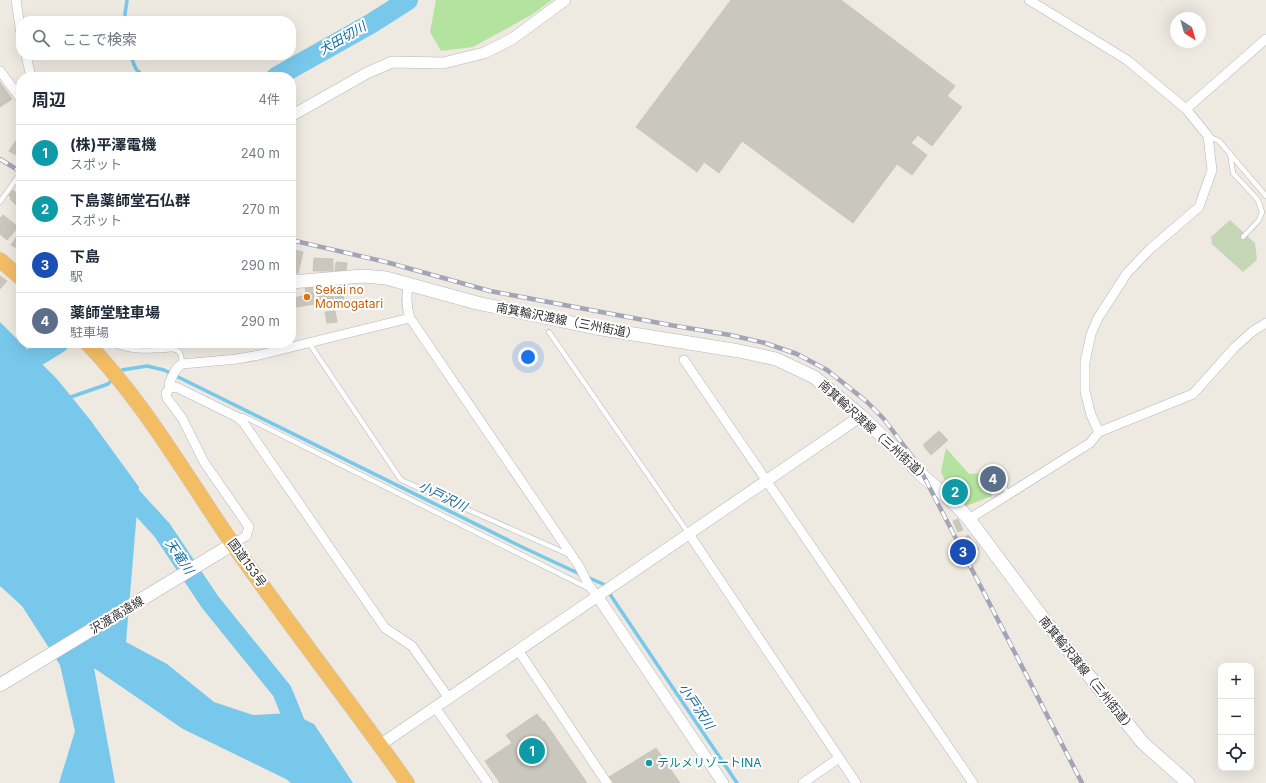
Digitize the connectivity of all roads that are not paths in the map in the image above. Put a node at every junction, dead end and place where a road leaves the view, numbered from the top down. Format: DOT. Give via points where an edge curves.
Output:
graph roads {
  1 [pos="16,0"];
  2 [pos="566,0"];
  3 [pos="1029,0"];
  4 [pos="18,16"];
  5 [pos="1266,39"];
  6 [pos="27,60"];
  7 [pos="0,71"];
  8 [pos="30,72"];
  9 [pos="16,92"];
  10 [pos="1186,109"];
  11 [pos="296,113"];
  12 [pos="1208,136"];
  13 [pos="1230,153"];
  14 [pos="16,179"];
  15 [pos="1266,196"];
  16 [pos="0,202"];
  17 [pos="1243,237"];
  18 [pos="0,260"];
  19 [pos="16,274"];
  20 [pos="296,282"];
  21 [pos="408,284"];
  22 [pos="410,318"];
  23 [pos="1266,323"];
  24 [pos="549,332"];
  25 [pos="309,343"];
  26 [pos="296,346"];
  27 [pos="92,348"];
  28 [pos="125,348"];
  29 [pos="286,348"];
  30 [pos="684,360"];
  31 [pos="182,364"];
  32 [pos="170,384"];
  33 [pos="861,416"];
  34 [pos="237,417"];
  35 [pos="1099,432"];
  36 [pos="768,481"];
  37 [pos="1001,485"];
  38 [pos="1008,496"];
  39 [pos="969,519"];
  40 [pos="689,534"];
  41 [pos="227,548"];
  42 [pos="573,556"];
  43 [pos="595,591"];
  44 [pos="518,650"];
  45 [pos="0,686"];
  46 [pos="448,697"];
  47 [pos="435,706"];
  48 [pos="380,745"];
  49 [pos="839,758"];
  50 [pos="407,783"];
  51 [pos="488,783"];
  52 [pos="607,783"];
  53 [pos="723,783"];
  54 [pos="803,783"];
  55 [pos="856,783"];
  56 [pos="973,783"];
  57 [pos="1188,783"];
  1 -- 4 [label="street"];
  2 -- 11 [label="street" via="512,39 484,52 443,63 392,62 367,73"];
  3 -- 10 [label="street" via="1127,60"];
  5 -- 10 [label="street"];
  6 -- 8 [label="street"];
  7 -- 9 [label="street"];
  10 -- 12 [label="street"];
  12 -- 13 [label="lane" via="1219,141"];
  12 -- 35 [label="street" via="1212,170 1199,207 1150,249 1127,273 1098,318 1092,334 1085,362 1085,391 1091,415"];
  13 -- 15 [label="lane"];
  13 -- 17 [label="lane" via="1233,173 1258,200 1262,212 1259,220"];
  14 -- 16 [label="lane"];
  18 -- 19 [label="highway"];
  20 -- 21 [label="main road, 南箕輪沢渡線（三州街道）" via="363,276 386,278"];
  21 -- 22 [label="street" via="406,307"];
  21 -- 33 [label="main road, 南箕輪沢渡線（三州街道）" via="477,303 588,326 776,359 814,377"];
  22 -- 25 [label="street"];
  22 -- 42 [label="street"];
  23 -- 35 [label="street" via="1235,347 1193,394"];
  24 -- 40 [label="lane"];
  25 -- 26 [label="street"];
  25 -- 42 [label="lane" via="401,480"];
  27 -- 41 [label="highway, 国道153号" via="132,395 160,436"];
  28 -- 31 [label="lane" via="140,352 178,350"];
  29 -- 31 [label="street" via="237,359"];
  30 -- 36 [label="street"];
  31 -- 32 [label="street" via="178,366"];
  32 -- 34 [label="street"];
  32 -- 41 [label="street" via="166,393 167,398 182,418 204,462 249,527 246,536"];
  33 -- 36 [label="street"];
  33 -- 39 [label="main road, 南箕輪沢渡線（三州街道）"];
  34 -- 43 [label="lane" via="243,416"];
  34 -- 46 [label="street" via="243,422 386,628 412,646"];
  35 -- 38 [label="street" via="1090,443"];
  36 -- 40 [label="street"];
  36 -- 56 [label="street"];
  37 -- 38 [label="lane" via="1004,484"];
  38 -- 39 [label="street"];
  39 -- 57 [label="main road, 南箕輪沢渡線（三州街道）" via="1045,622 1143,742"];
  40 -- 43 [label="street" via="613,586"];
  40 -- 49 [label="street"];
  41 -- 45 [label="main road, 沢渡高遠線"];
  41 -- 48 [label="highway, 国道153号"];
  42 -- 43 [label="street"];
  43 -- 44 [label="street"];
  43 -- 53 [label="street"];
  44 -- 46 [label="street" via="498,669"];
  44 -- 52 [label="street"];
  46 -- 47 [label="street"];
  47 -- 48 [label="street"];
  47 -- 51 [label="street"];
  48 -- 50 [label="highway, 国道153号"];
  49 -- 54 [label="street"];
  49 -- 55 [label="street"];
}
